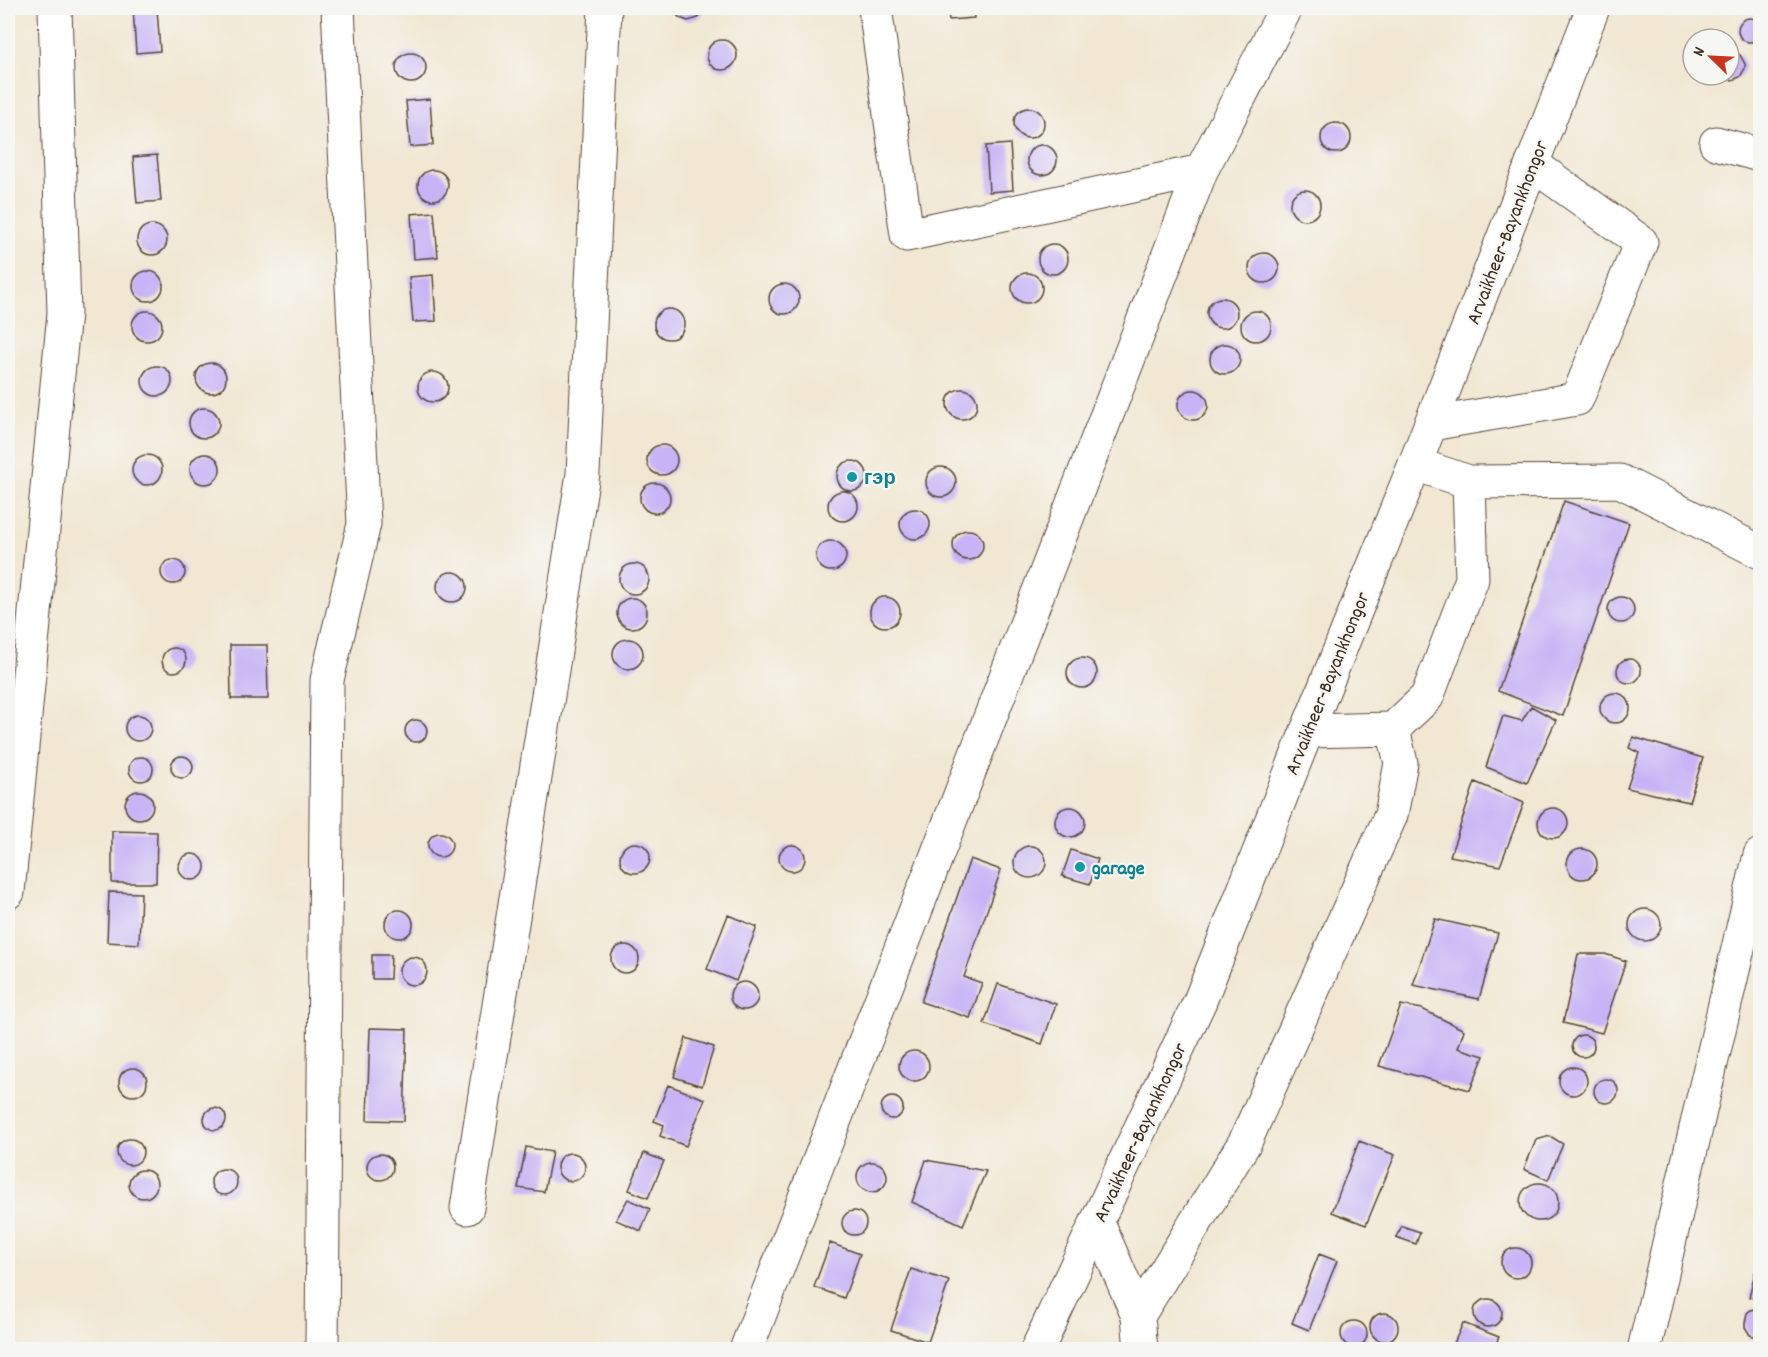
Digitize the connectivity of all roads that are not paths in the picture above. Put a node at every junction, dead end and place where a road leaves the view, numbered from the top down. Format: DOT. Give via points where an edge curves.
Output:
graph roads {
  1 [pos="55,8"];
  2 [pos="338,8"];
  3 [pos="605,8"];
  4 [pos="875,8"];
  5 [pos="1286,8"];
  6 [pos="1586,14"];
  7 [pos="1716,143"];
  8 [pos="1761,155"];
  9 [pos="1532,164"];
  10 [pos="1201,171"];
  11 [pos="1431,424"];
  12 [pos="1415,464"];
  13 [pos="1469,483"];
  14 [pos="1761,552"];
  15 [pos="1393,729"];
  16 [pos="1307,731"];
  17 [pos="1761,855"];
  18 [pos="8,891"];
  19 [pos="467,1208"];
  20 [pos="1097,1221"];
  21 [pos="1138,1316"];
  22 [pos="322,1350"];
  23 [pos="746,1350"];
  24 [pos="1037,1350"];
  25 [pos="1141,1350"];
  26 [pos="1644,1350"];
  1 -- 18 [label="main road" via="64,313"];
  2 -- 22 [label="main road" via="364,524 327,680"];
  3 -- 19 [label="main road" via="583,474"];
  4 -- 10 [label="main road" via="907,236"];
  5 -- 10 [label="main road"];
  6 -- 9 [label="main road, Arvaikheer-Bayankhongor"];
  7 -- 8 [label="main road"];
  9 -- 11 [label="main road, Arvaikheer-Bayankhongor"];
  9 -- 11 [label="main road" via="1641,242 1577,399"];
  10 -- 23 [label="main road"];
  11 -- 12 [label="main road, Arvaikheer-Bayankhongor"];
  12 -- 13 [label="main road"];
  12 -- 16 [label="main road, Arvaikheer-Bayankhongor"];
  13 -- 14 [label="main road" via="1620,481"];
  13 -- 15 [label="main road" via="1472,579 1427,697"];
  15 -- 16 [label="main road"];
  15 -- 21 [label="main road" via="1401,763 1390,815 1245,1142"];
  16 -- 20 [label="main road, Arvaikheer-Bayankhongor" via="1200,1001"];
  17 -- 26 [label="main road"];
  20 -- 21 [label="main road"];
  20 -- 24 [label="main road, Arvaikheer-Bayankhongor"];
  21 -- 25 [label="main road"];
}
